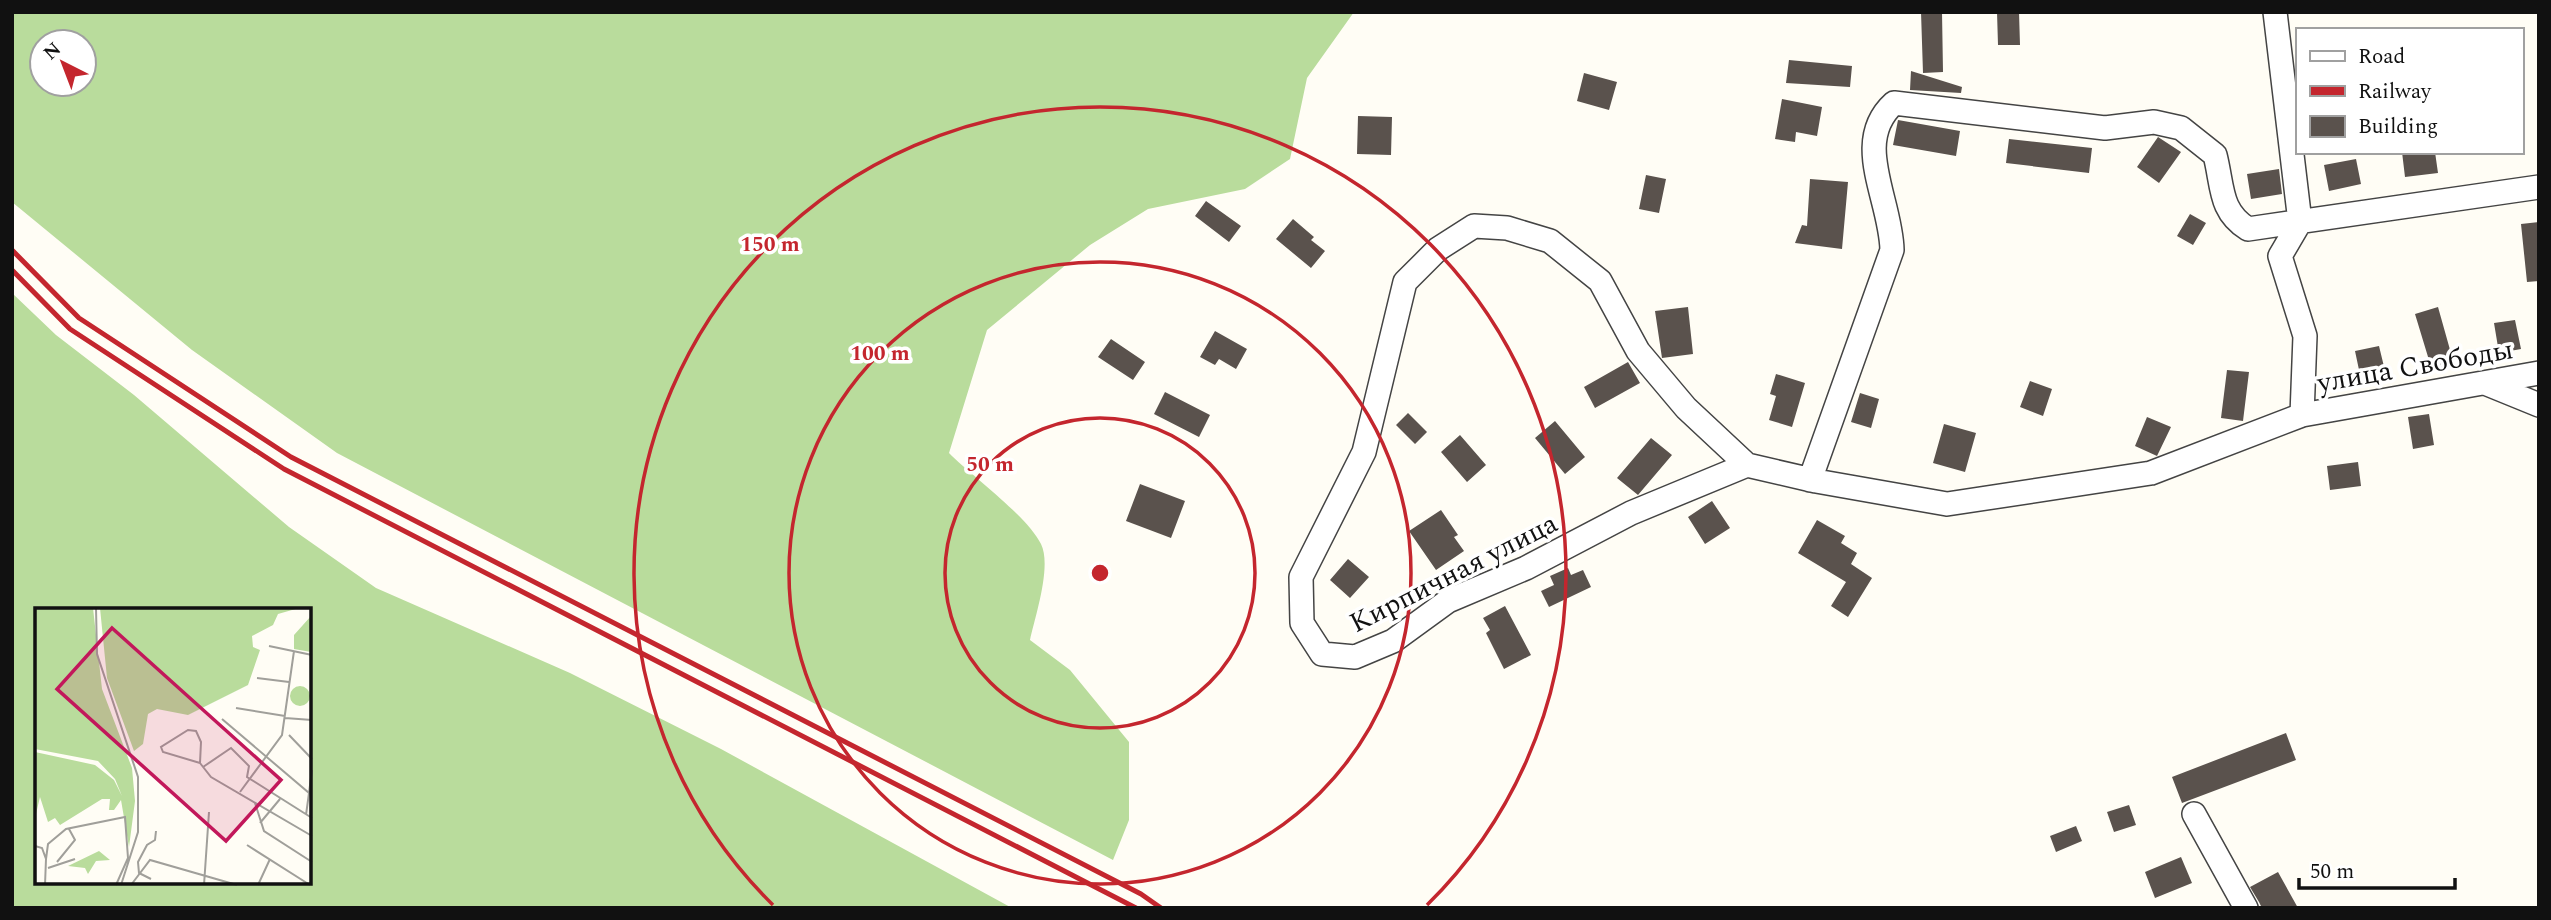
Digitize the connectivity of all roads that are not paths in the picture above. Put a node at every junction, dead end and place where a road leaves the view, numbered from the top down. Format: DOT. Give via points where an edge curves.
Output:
graph roads {
  1 [pos="2275,12"];
  2 [pos="2539,187"];
  3 [pos="2300,222"];
  4 [pos="2539,373"];
  5 [pos="2485,383"];
  6 [pos="2539,405"];
  7 [pos="2302,415"];
  8 [pos="1747,465"];
  9 [pos="1810,480"];
  10 [pos="2194,814"];
  11 [pos="2246,908"];
  1 -- 3 [label="street"];
  2 -- 3 [label="street"];
  3 -- 7 [label="street" via="2280,256 2305,336"];
  3 -- 9 [label="street" via="2248,229 2233,220 2223,201 2215,155 2181,128 2154,122 2105,128 1894,103 1881,115 1871,147 1891,224 1892,250"];
  4 -- 5 [label="street, улица Свободы"];
  5 -- 6 [label="street"];
  5 -- 7 [label="street, улица Свободы"];
  7 -- 9 [label="street, Кирпичная улица" via="2151,473 2006,498 1947,504"];
  8 -- 8 [label="street, Кирпичная улица" via="1686,408 1638,351 1600,281 1550,241 1507,228 1474,226 1438,249 1405,282 1364,452 1301,577 1302,623 1322,654 1355,657 1393,641 1448,601 1526,568 1631,513"];
  8 -- 9 [label="street, Кирпичная улица"];
  10 -- 11 [label="street"];
}
